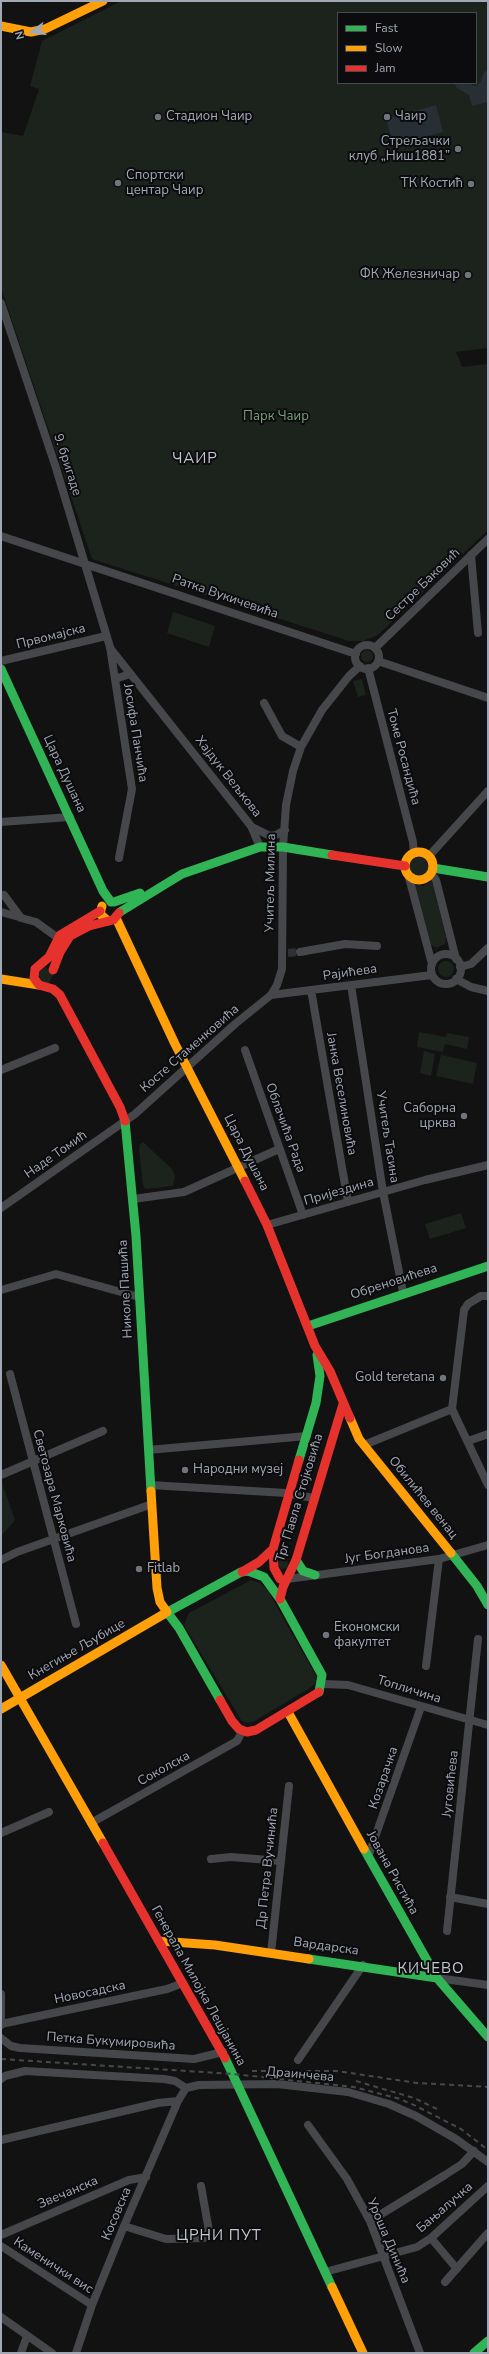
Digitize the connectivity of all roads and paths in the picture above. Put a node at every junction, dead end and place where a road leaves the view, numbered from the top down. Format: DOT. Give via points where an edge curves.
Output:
graph roads {
  1 [pos="103,1"];
  2 [pos="1,26"];
  3 [pos="1,303"];
  4 [pos="1,536"];
  5 [pos="488,539"];
  6 [pos="471,555"];
  7 [pos="85,564"];
  8 [pos="478,633"];
  9 [pos="106,636"];
  10 [pos="110,648"];
  11 [pos="375,648"];
  12 [pos="356,654"];
  13 [pos="1,661"];
  14 [pos="378,661"];
  15 [pos="364,667"];
  16 [pos="1,669"];
  17 [pos="130,674"];
  18 [pos="115,679"];
  19 [pos="488,698"];
  20 [pos="264,702"];
  21 [pos="301,747"];
  22 [pos="488,791"];
  23 [pos="70,817"];
  24 [pos="1,822"];
  25 [pos="251,826"];
  26 [pos="285,830"];
  27 [pos="260,847"];
  28 [pos="283,847"];
  29 [pos="414,853"];
  30 [pos="429,856"];
  31 [pos="119,858"];
  32 [pos="406,870"];
  33 [pos="432,870"];
  34 [pos="488,877"];
  35 [pos="153,890"];
  36 [pos="2,893"];
  37 [pos="1,905"];
  38 [pos="107,905"];
  39 [pos="1,912"];
  40 [pos="114,917"];
  41 [pos="21,918"];
  42 [pos="58,938"];
  43 [pos="377,946"];
  44 [pos="488,948"];
  45 [pos="300,952"];
  46 [pos="456,959"];
  47 [pos="432,964"];
  48 [pos="42,965"];
  49 [pos="460,967"];
  50 [pos="53,970"];
  51 [pos="34,974"];
  52 [pos="432,974"];
  53 [pos="1,979"];
  54 [pos="456,979"];
  55 [pos="11,980"];
  56 [pos="351,985"];
  57 [pos="43,986"];
  58 [pos="311,990"];
  59 [pos="488,991"];
  60 [pos="271,995"];
  61 [pos="55,1048"];
  62 [pos="245,1050"];
  63 [pos="187,1067"];
  64 [pos="1,1070"];
  65 [pos="125,1122"];
  66 [pos="279,1149"];
  67 [pos="488,1165"];
  68 [pos="239,1166"];
  69 [pos="383,1192"];
  70 [pos="133,1200"];
  71 [pos="348,1202"];
  72 [pos="1,1208"];
  73 [pos="304,1214"];
  74 [pos="267,1225"];
  75 [pos="488,1266"];
  76 [pos="1,1290"];
  77 [pos="403,1292"];
  78 [pos="488,1296"];
  79 [pos="139,1297"];
  80 [pos="308,1326"];
  81 [pos="315,1346"];
  82 [pos="10,1374"];
  83 [pos="316,1403"];
  84 [pos="343,1404"];
  85 [pos="452,1409"];
  86 [pos="103,1431"];
  87 [pos="488,1434"];
  88 [pos="307,1436"];
  89 [pos="468,1440"];
  90 [pos="364,1445"];
  91 [pos="148,1450"];
  92 [pos="32,1462"];
  93 [pos="485,1471"];
  94 [pos="1,1476"];
  95 [pos="150,1485"];
  96 [pos="488,1485"];
  97 [pos="290,1493"];
  98 [pos="313,1498"];
  99 [pos="152,1504"];
  100 [pos="53,1539"];
  101 [pos="488,1545"];
  102 [pos="273,1549"];
  103 [pos="453,1555"];
  104 [pos="439,1559"];
  105 [pos="1,1560"];
  106 [pos="296,1560"];
  107 [pos="241,1572"];
  108 [pos="251,1572"];
  109 [pos="315,1575"];
  110 [pos="284,1579"];
  111 [pos="280,1599"];
  112 [pos="488,1604"];
  113 [pos="167,1612"];
  114 [pos="76,1624"];
  115 [pos="478,1639"];
  116 [pos="1,1665"];
  117 [pos="426,1666"];
  118 [pos="323,1684"];
  119 [pos="19,1699"];
  120 [pos="421,1707"];
  121 [pos="1,1709"];
  122 [pos="288,1712"];
  123 [pos="470,1720"];
  124 [pos="488,1725"];
  125 [pos="243,1730"];
  126 [pos="289,1786"];
  127 [pos="49,1812"];
  128 [pos="91,1823"];
  129 [pos="1,1833"];
  130 [pos="368,1857"];
  131 [pos="211,1858"];
  132 [pos="281,1861"];
  133 [pos="450,1897"];
  134 [pos="488,1904"];
  135 [pos="447,1931"];
  136 [pos="159,1941"];
  137 [pos="271,1953"];
  138 [pos="363,1965"];
  139 [pos="437,1978"];
  140 [pos="183,1983"];
  141 [pos="488,1985"];
  142 [pos="1,1994"];
  143 [pos="1,2025"];
  144 [pos="488,2037"];
  145 [pos="1,2038"];
  146 [pos="222,2052"];
  147 [pos="298,2060"];
  148 [pos="1,2079"];
  149 [pos="238,2086"];
  150 [pos="186,2088"];
  151 [pos="178,2101"];
  152 [pos="308,2125"];
  153 [pos="1,2140"];
  154 [pos="474,2151"];
  155 [pos="488,2162"];
  156 [pos="146,2177"];
  157 [pos="201,2186"];
  158 [pos="488,2186"];
  159 [pos="370,2222"];
  160 [pos="124,2226"];
  161 [pos="488,2233"];
  162 [pos="1,2235"];
  163 [pos="431,2238"];
  164 [pos="1,2246"];
  165 [pos="384,2255"];
  166 [pos="457,2269"];
  167 [pos="325,2272"];
  168 [pos="445,2282"];
  169 [pos="92,2305"];
  170 [pos="1,2317"];
  171 [pos="28,2336"];
  172 [pos="488,2341"];
  173 [pos="21,2353"];
  174 [pos="52,2353"];
  175 [pos="76,2353"];
  176 [pos="363,2353"];
  177 [pos="420,2353"];
  178 [pos="474,2353"];
  1 -- 2 [label="street" via="45,29 31,32"];
  3 -- 7 [label="street, 9. бригаде"];
  4 -- 7 [label="street, Ратка Вукичевића"];
  5 -- 6 [label="street, Сестре Баковић"];
  6 -- 8 [label="street"];
  6 -- 11 [label="street, Сестре Баковић"];
  7 -- 9 [label="street, 9. бригаде"];
  7 -- 12 [label="street, Ратка Вукичевића"];
  9 -- 10 [label="street, Јосифа Панчића"];
  9 -- 13 [label="street, Првомајска"];
  10 -- 17 [label="street, Хајдук Вељкова"];
  10 -- 18 [label="street, Јосифа Панчића"];
  11 -- 12 [label="street" via="366,645"];
  11 -- 14 [label="street" via="379,654"];
  12 -- 15 [label="street" via="356,660"];
  14 -- 15 [label="street" via="374,666"];
  14 -- 19 [label="street"];
  15 -- 21 [label="street, Учитељ Милина" via="348,676 322,710"];
  15 -- 29 [label="street, Томе Росандића"];
  16 -- 23 [label="street, Цара Душана"];
  17 -- 18 [label="street"];
  17 -- 25 [label="street, Хајдук Вељкова"];
  18 -- 31 [label="street, Јосифа Панчића" via="132,789"];
  20 -- 21 [label="street" via="282,736"];
  21 -- 26 [label="street, Учитељ Милина" via="288,790"];
  22 -- 30 [label="street"];
  23 -- 24 [label="street"];
  23 -- 38 [label="street, Цара Душана"];
  25 -- 26 [label="street" via="270,836"];
  25 -- 27 [label="street, Хајдук Вељкова"];
  26 -- 28 [label="street, Учитељ Милина"];
  27 -- 28 [label="street"];
  27 -- 35 [label="street" via="209,863"];
  28 -- 32 [label="street"];
  28 -- 60 [label="street, Учитељ Милина" via="285,953 281,976"];
  29 -- 30 [label="street" via="422,852"];
  29 -- 32 [label="street" via="407,858"];
  30 -- 33 [label="street"];
  32 -- 33 [label="street" via="420,880"];
  32 -- 47 [label="street"];
  33 -- 34 [label="street"];
  33 -- 46 [label="street"];
  35 -- 38 [label="street"];
  35 -- 40 [label="street"];
  36 -- 37 [label="street"];
  36 -- 41 [label="street"];
  38 -- 40 [label="street"];
  38 -- 40 [label="street" via="103,918"];
  38 -- 42 [label="street" via="66,930"];
  39 -- 41 [label="street"];
  40 -- 50 [label="street" via="70,936"];
  40 -- 63 [label="street, Цара Душана"];
  41 -- 42 [label="street" via="36,922"];
  42 -- 48 [label="street"];
  43 -- 45 [label="street" via="345,944"];
  44 -- 49 [label="street" via="471,964"];
  46 -- 47 [label="street" via="449,954 441,955"];
  46 -- 49 [label="street"];
  47 -- 52 [label="street"];
  48 -- 50 [label="street"];
  48 -- 51 [label="street"];
  49 -- 54 [label="street"];
  50 -- 57 [label="street" via="54,980"];
  51 -- 55 [label="street"];
  51 -- 57 [label="street, Николе Пашића" via="35,981"];
  52 -- 54 [label="street" via="443,983"];
  52 -- 56 [label="street, Рајићева"];
  53 -- 55 [label="street"];
  54 -- 59 [label="street" via="471,987"];
  55 -- 57 [label="street"];
  56 -- 58 [label="street, Рајићева"];
  56 -- 69 [label="street, Учитељ Тасина"];
  57 -- 65 [label="street, Николе Пашића" via="53,988 60,995 120,1107"];
  58 -- 60 [label="street, Рајићева"];
  58 -- 71 [label="street, Јанка Веселиновића"];
  60 -- 63 [label="street, Косте Стаменковића"];
  61 -- 64 [label="street"];
  62 -- 66 [label="street, Облачића Рада"];
  63 -- 65 [label="street, Косте Стаменковића"];
  63 -- 68 [label="street, Цара Душана"];
  65 -- 70 [label="street, Николе Пашића"];
  65 -- 72 [label="street, Наде Томић"];
  66 -- 68 [label="street"];
  66 -- 73 [label="street, Облачића Рада"];
  67 -- 69 [label="street, Пријездина"];
  68 -- 70 [label="street" via="178,1194"];
  68 -- 74 [label="street, Цара Душана"];
  69 -- 71 [label="street, Пријездина"];
  69 -- 77 [label="street, Учитељ Тасина"];
  70 -- 79 [label="street, Николе Пашића"];
  71 -- 73 [label="street, Пријездина"];
  73 -- 74 [label="street, Пријездина"];
  74 -- 80 [label="street, Цара Душана"];
  75 -- 77 [label="street, Обреновићева"];
  76 -- 79 [label="street" via="56,1274"];
  77 -- 80 [label="street, Обреновићева"];
  78 -- 85 [label="street" via="475,1300 464,1310"];
  79 -- 91 [label="street, Николе Пашића"];
  80 -- 81 [label="street, Цара Душана"];
  81 -- 83 [label="street, Трг Павла Стојковића" via="320,1376"];
  81 -- 84 [label="street, Цара Душана" via="330,1371"];
  82 -- 92 [label="street, Светозара Марковића"];
  83 -- 84 [label="street" via="329,1395"];
  83 -- 88 [label="street, Трг Павла Стојковића"];
  84 -- 90 [label="street, Обилићев венац"];
  84 -- 98 [label="street, Трг Павла Стојковића"];
  85 -- 89 [label="street"];
  85 -- 90 [label="street"];
  86 -- 92 [label="street"];
  87 -- 89 [label="street"];
  88 -- 91 [label="street"];
  88 -- 97 [label="street, Трг Павла Стојковића"];
  89 -- 93 [label="street"];
  90 -- 103 [label="street, Обилићев венац"];
  91 -- 95 [label="street, Николе Пашића"];
  92 -- 94 [label="street"];
  92 -- 100 [label="street, Светозара Марковића"];
  93 -- 96 [label="street"];
  95 -- 97 [label="street"];
  95 -- 99 [label="street, Николе Пашића"];
  97 -- 98 [label="street"];
  97 -- 102 [label="street, Трг Павла Стојковића"];
  98 -- 106 [label="street, Трг Павла Стојковића"];
  99 -- 100 [label="street"];
  99 -- 113 [label="street, Николе Пашића" via="157,1594"];
  100 -- 105 [label="street"];
  100 -- 114 [label="street, Светозара Марковића"];
  101 -- 103 [label="street, Југ Богданова"];
  102 -- 107 [label="street, Трг Павла Стојковића" via="259,1562"];
  102 -- 110 [label="street" via="273,1565"];
  103 -- 104 [label="street, Југ Богданова"];
  103 -- 112 [label="street, Обилићев венац" via="478,1586"];
  104 -- 109 [label="street, Југ Богданова"];
  104 -- 117 [label="street"];
  106 -- 109 [label="street" via="303,1571"];
  106 -- 110 [label="street, Трг Павла Стојковића"];
  107 -- 108 [label="street"];
  107 -- 113 [label="street, Трг Павла Стојковића"];
  108 -- 110 [label="street" via="262,1572"];
  108 -- 111 [label="street" via="264,1577"];
  109 -- 110 [label="street, Југ Богданова"];
  110 -- 111 [label="street, Трг Павла Стојковића"];
  111 -- 118 [label="street" via="322,1675"];
  113 -- 119 [label="street, Кнегиње Љубице"];
  113 -- 125 [label="street, Николе Пашића" via="179,1628 232,1721 236,1727"];
  115 -- 123 [label="street, Југовићева"];
  116 -- 119 [label="street, Генерала Милојка Лешјанина"];
  118 -- 120 [label="street, Топличина" via="348,1685"];
  118 -- 122 [label="street" via="317,1695"];
  119 -- 121 [label="street, Кнегиње Љубице"];
  119 -- 128 [label="street, Генерала Милојка Лешјанина"];
  120 -- 123 [label="street, Топличина"];
  120 -- 130 [label="street, Козарачка"];
  122 -- 125 [label="street" via="256,1730"];
  122 -- 130 [label="street, Јована Ристића"];
  123 -- 124 [label="street, Топличина"];
  123 -- 133 [label="street, Југовићева"];
  125 -- 128 [label="street, Соколска" via="238,1741"];
  126 -- 132 [label="street, Др Петра Вучинића"];
  127 -- 129 [label="street"];
  128 -- 136 [label="street, Генерала Милојка Лешјанина"];
  130 -- 139 [label="street, Јована Ристића"];
  131 -- 132 [label="street"];
  132 -- 137 [label="street, Др Петра Вучинића"];
  133 -- 134 [label="street"];
  133 -- 135 [label="street, Југовићева"];
  136 -- 137 [label="street, Вардарска" via="180,1941"];
  136 -- 140 [label="street, Генерала Милојка Лешјанина"];
  137 -- 138 [label="street, Вардарска"];
  138 -- 139 [label="street, Вардарска"];
  138 -- 147 [label="street"];
  139 -- 141 [label="street, Вардарска"];
  139 -- 144 [label="street, Јована Ристића"];
  140 -- 143 [label="street, Новосадска" via="167,1989"];
  140 -- 146 [label="street, Генерала Милојка Лешјанина"];
  142 -- 143 [label="street"];
  145 -- 146 [label="street, Петка Букумировића" via="11,2046 20,2048 194,2059"];
  146 -- 149 [label="street, Генерала Милојка Лешјанина"];
  148 -- 150 [label="street" via="25,2071 170,2079"];
  149 -- 150 [label="street, Драинчева" via="199,2084"];
  149 -- 154 [label="street, Драинчева" via="307,2086 360,2095 416,2116"];
  149 -- 167 [label="street, Генерала Милојка Лешјанина"];
  150 -- 151 [label="street, Косовска"];
  151 -- 153 [label="street" via="164,2102"];
  151 -- 156 [label="street, Косовска"];
  152 -- 159 [label="street, Уроша Динића" via="347,2179"];
  154 -- 155 [label="street, Драинчева"];
  154 -- 159 [label="street" via="462,2164"];
  156 -- 160 [label="street, Косовска"];
  156 -- 162 [label="street, Звечанска" via="129,2180"];
  157 -- 160 [label="street" via="209,2231 204,2238 166,2239"];
  158 -- 163 [label="street, Бањалучка"];
  159 -- 165 [label="street, Уроша Динића"];
  160 -- 169 [label="street, Косовска"];
  161 -- 166 [label="street"];
  163 -- 165 [label="street, Бањалучка" via="417,2247"];
  163 -- 166 [label="street"];
  164 -- 169 [label="street, Каменички вис"];
  165 -- 167 [label="street, Бањалучка"];
  165 -- 177 [label="street, Уроша Динића"];
  166 -- 168 [label="street"];
  167 -- 176 [label="street, Генерала Милојка Лешјанина"];
  169 -- 175 [label="street, Косовска"];
  170 -- 171 [label="street"];
  171 -- 173 [label="street"];
  171 -- 174 [label="street"];
  172 -- 178 [label="street"];
}
